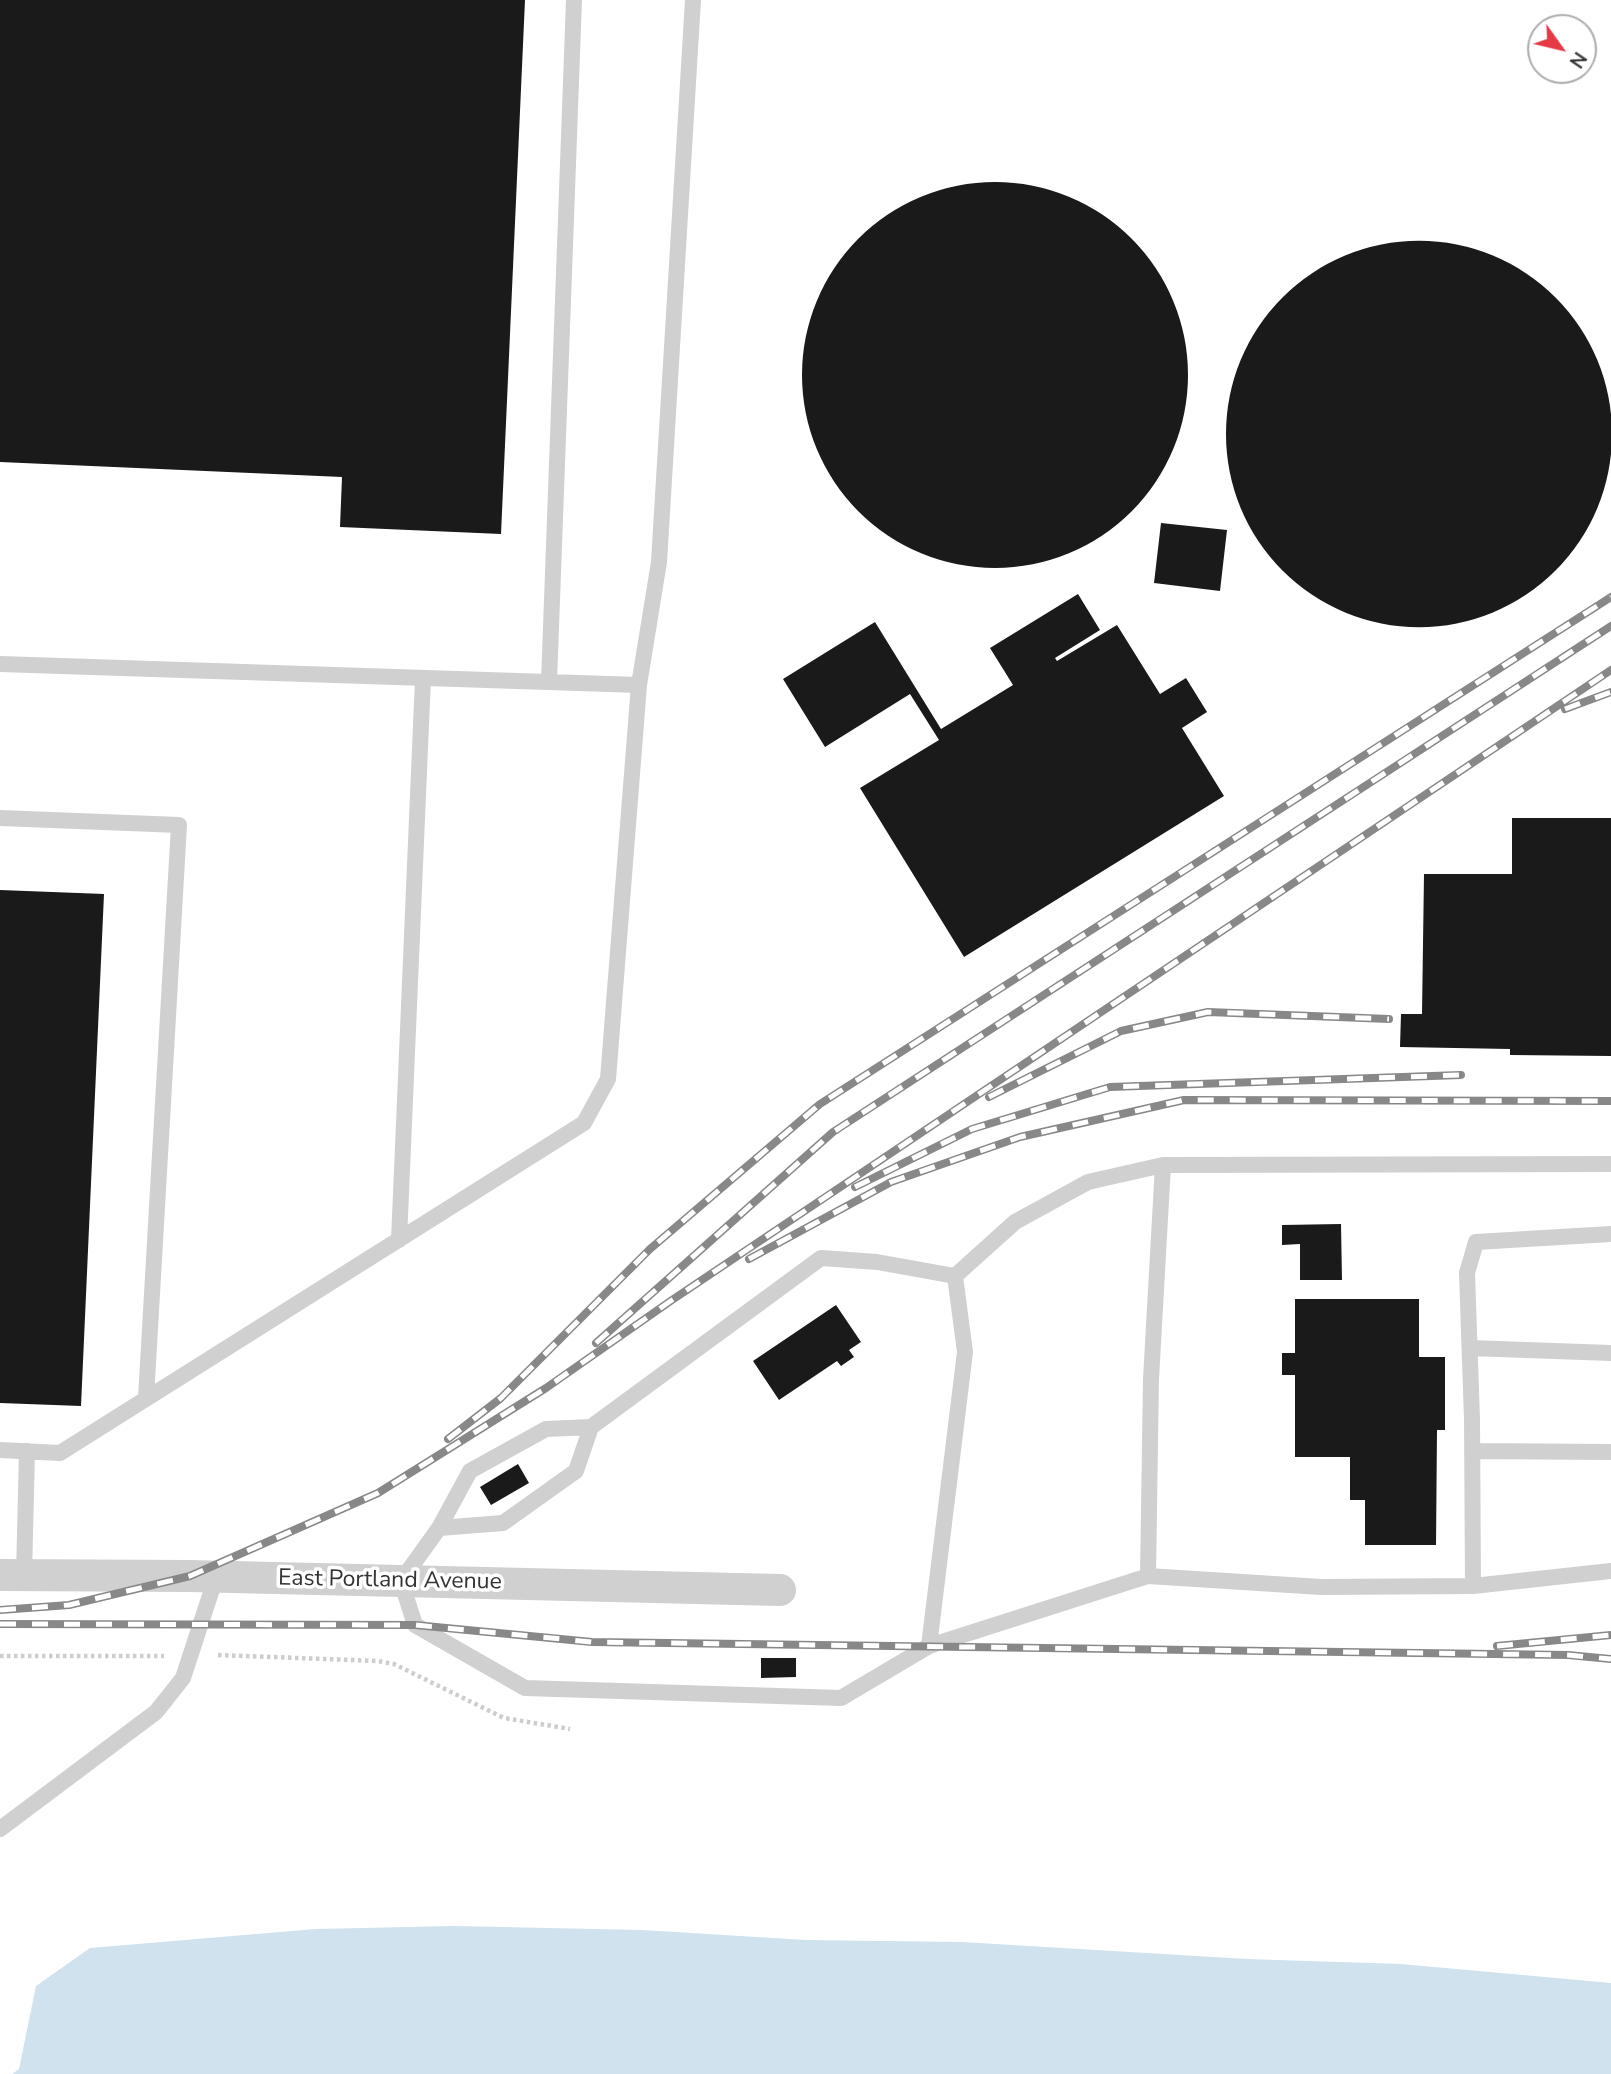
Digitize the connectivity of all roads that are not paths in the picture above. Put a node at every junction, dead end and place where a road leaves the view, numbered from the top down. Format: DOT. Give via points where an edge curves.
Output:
graph roads {
  1 [pos="574,0"];
  2 [pos="692,0"];
  3 [pos="0,663"];
  4 [pos="423,678"];
  5 [pos="549,682"];
  6 [pos="639,685"];
  7 [pos="0,818"];
  8 [pos="1611,1164"];
  9 [pos="1163,1165"];
  10 [pos="1611,1234"];
  11 [pos="398,1240"];
  12 [pos="955,1276"];
  13 [pos="1470,1348"];
  14 [pos="1611,1353"];
  15 [pos="146,1398"];
  16 [pos="591,1427"];
  17 [pos="0,1450"];
  18 [pos="27,1451"];
  19 [pos="1472,1451"];
  20 [pos="1611,1452"];
  21 [pos="439,1528"];
  22 [pos="1611,1571"];
  23 [pos="12,1575"];
  24 [pos="1148,1576"];
  25 [pos="216,1577"];
  26 [pos="401,1581"];
  27 [pos="1473,1586"];
  28 [pos="780,1590"];
  29 [pos="929,1646"];
  30 [pos="0,1829"];
  1 -- 5 [label="lane"];
  2 -- 6 [label="lane" via="659,562"];
  3 -- 4 [label="lane"];
  4 -- 5 [label="lane"];
  4 -- 11 [label="lane"];
  5 -- 6 [label="lane"];
  6 -- 11 [label="lane" via="608,1079 584,1124"];
  7 -- 15 [label="lane" via="179,825"];
  8 -- 9 [label="lane"];
  9 -- 12 [label="lane" via="1088,1182 1015,1222"];
  9 -- 24 [label="lane" via="1151,1379"];
  10 -- 13 [label="lane" via="1476,1242 1467,1273"];
  11 -- 15 [label="lane"];
  12 -- 16 [label="lane" via="821,1258"];
  12 -- 29 [label="lane" via="965,1352"];
  13 -- 14 [label="lane"];
  13 -- 19 [label="lane"];
  15 -- 18 [label="lane" via="60,1452"];
  16 -- 21 [label="lane" via="546,1429 470,1472"];
  16 -- 21 [label="lane" via="576,1471 503,1523"];
  17 -- 18 [label="lane"];
  18 -- 23 [label="lane"];
  19 -- 20 [label="lane"];
  19 -- 27 [label="lane"];
  21 -- 26 [label="lane"];
  22 -- 27 [label="lane"];
  23 -- 25 [label="street, East Portland Avenue"];
  24 -- 27 [label="lane" via="1321,1587"];
  24 -- 29 [label="lane"];
  25 -- 26 [label="street, East Portland Avenue"];
  25 -- 30 [label="lane" via="183,1678 156,1712"];
  26 -- 28 [label="street, East Portland Avenue"];
  26 -- 29 [label="lane" via="415,1625 525,1688 841,1698"];
}
